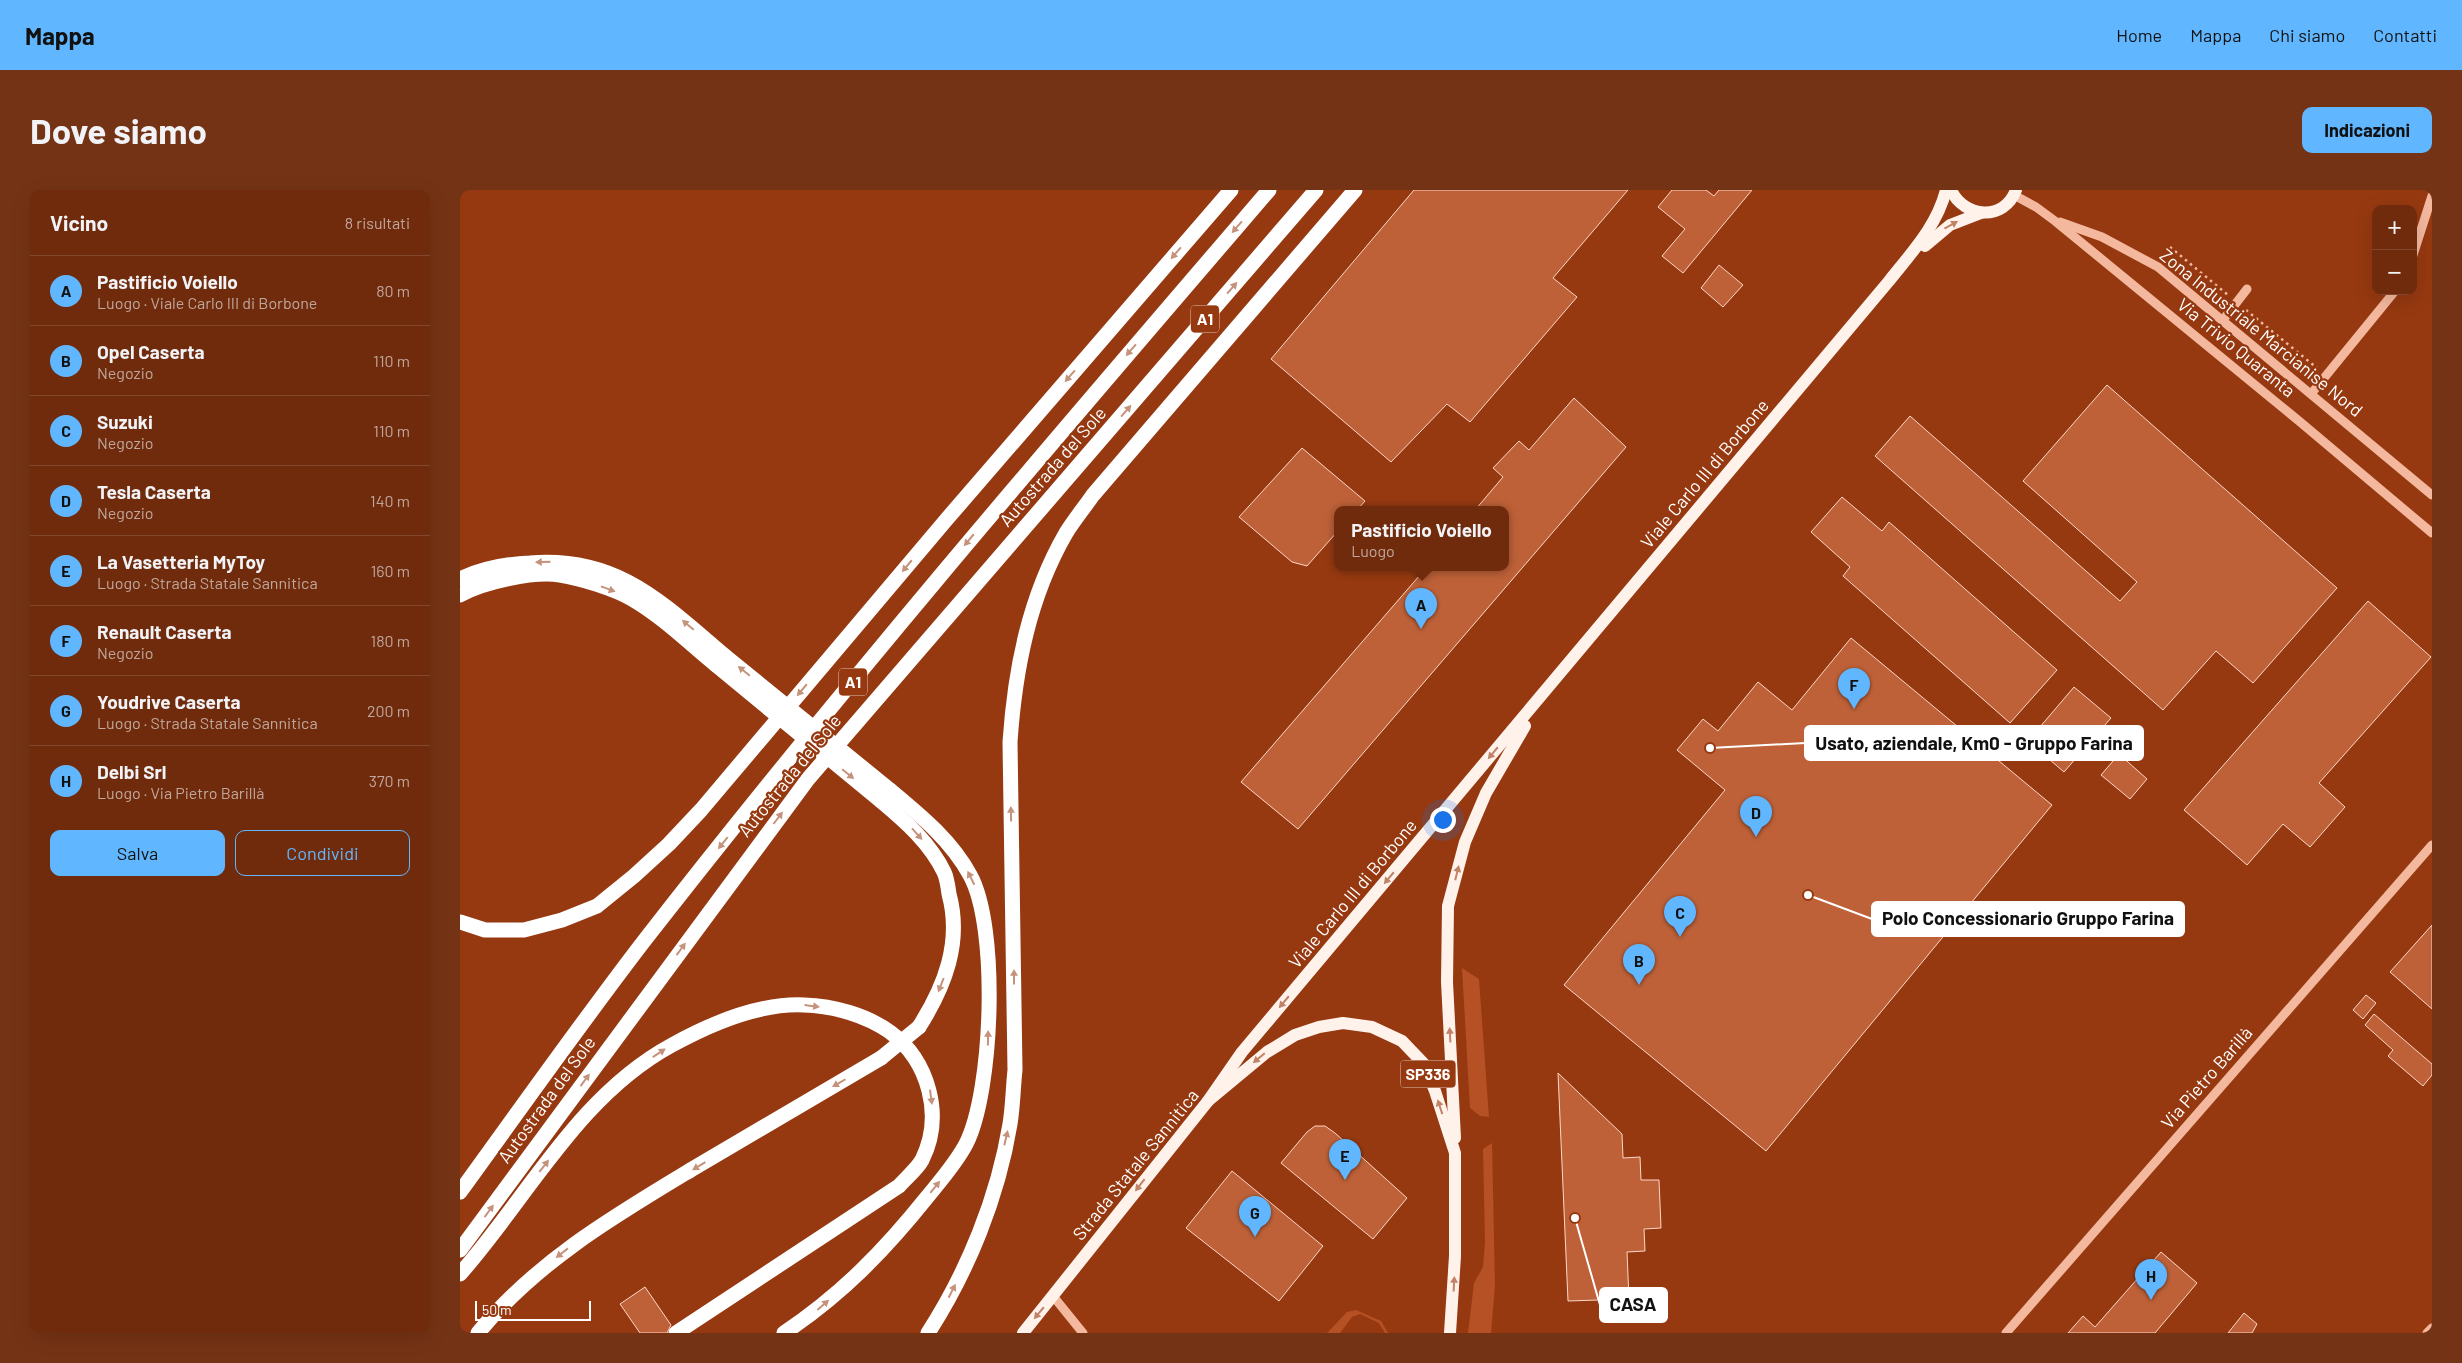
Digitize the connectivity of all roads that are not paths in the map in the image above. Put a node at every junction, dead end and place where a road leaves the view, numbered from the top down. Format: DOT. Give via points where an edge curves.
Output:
graph roads {
  1 [pos="1231,190"];
  2 [pos="1269,190"];
  3 [pos="1316,190"];
  4 [pos="1355,190"];
  5 [pos="1946,190"];
  6 [pos="1951,190"];
  7 [pos="2015,193"];
  8 [pos="2432,196"];
  9 [pos="1981,213"];
  10 [pos="2055,221"];
  11 [pos="2415,250"];
  12 [pos="1889,281"];
  13 [pos="2247,289"];
  14 [pos="2392,295"];
  15 [pos="2223,320"];
  16 [pos="2311,394"];
  17 [pos="2432,495"];
  18 [pos="2432,533"];
  19 [pos="460,579"];
  20 [pos="460,595"];
  21 [pos="721,660"];
  22 [pos="1548,690"];
  23 [pos="886,795"];
  24 [pos="2432,845"];
  25 [pos="460,922"];
  26 [pos="1208,1101"];
  27 [pos="1454,1153"];
  28 [pos="460,1192"];
  29 [pos="460,1250"];
  30 [pos="460,1274"];
  31 [pos="1054,1296"];
  32 [pos="2432,1328"];
  33 [pos="478,1333"];
  34 [pos="676,1333"];
  35 [pos="784,1333"];
  36 [pos="928,1333"];
  37 [pos="1022,1333"];
  38 [pos="1084,1333"];
  39 [pos="1450,1333"];
  40 [pos="2006,1333"];
  41 [pos="2427,1333"];
  1 -- 25 [label="highway, one-way" via="670,844 597,906 562,920 524,930 486,930"];
  2 -- 28 [label="highway, Autostrada del Sole / A1, one-way" via="970,539 789,760 643,943"];
  29 -- 3 [label="highway, Autostrada del Sole / A1, one-way" via="808,779"];
  36 -- 4 [label="highway, one-way" via="963,1270 983,1225 1010,1124 1015,1060 1010,742 1018,667 1030,617 1067,532 1093,496"];
  5 -- 12 [label="main road, Viale Carlo III di Borbone / SP336" via="1929,231"];
  6 -- 9 [label="main road" via="1962,206"];
  7 -- 9 [label="main road, Viale Carlo III di Borbone / SP336" via="2000,209"];
  7 -- 10 [label="street, Via Trivio Quaranta"];
  8 -- 11 [label="street"];
  12 -- 9 [label="main road, Viale Carlo III di Borbone / SP336, one-way" via="1950,225"];
  10 -- 15 [label="street, Zona Industriale Marcianise Nord" via="2102,237 2147,260"];
  10 -- 18 [label="street, Via Trivio Quaranta"];
  12 -- 22 [label="main road, Viale Carlo III di Borbone / SP336"];
  13 -- 15 [label="street"];
  14 -- 16 [label="street"];
  15 -- 16 [label="street, Zona Industriale Marcianise Nord"];
  16 -- 17 [label="street, Zona Industriale Marcianise Nord"];
  21 -- 19 [label="highway, one-way" via="633,583 604,570 572,562 509,564"];
  20 -- 21 [label="highway, one-way" via="512,578 559,575 631,598"];
  21 -- 23 [label="highway, bridge"];
  22 -- 26 [label="main road, Viale Carlo III di Borbone / SP336, one-way" via="1242,1052"];
  27 -- 22 [label="main road, Viale Carlo III di Borbone / SP336, one-way" via="1447,982 1448,906 1465,842 1486,792"];
  23 -- 33 [label="highway, one-way, bridge" via="928,846 944,873 952,902 954,931 950,963 936,1000 919,1027 881,1058 609,1219 520,1287"];
  35 -- 23 [label="highway, one-way" via="815,1312 854,1278 911,1218 966,1144 983,1087 988,1005 986,924 980,899 955,850 925,819"];
  24 -- 40 [label="street, Via Pietro Barillà"];
  27 -- 26 [label="main road, Strada Statale Sannitica / SP336, one-way" via="1424,1064 1402,1040 1372,1028 1343,1023 1319,1026 1295,1035 1267,1052"];
  26 -- 31 [label="main road, Strada Statale Sannitica / SP336, one-way"];
  39 -- 27 [label="main road, Strada Statale Sannitica / SP336, one-way" via="1455,1256"];
  30 -- 34 [label="highway, one-way" via="571,1132 609,1092 641,1065 672,1045 725,1021 762,1009 804,1004 863,1016 891,1032 914,1057 930,1090 932,1128 921,1161 899,1186"];
  31 -- 37 [label="main road, Strada Statale Sannitica / SP336, one-way"];
  31 -- 38 [label="street"];
  32 -- 41 [label="street"];
}
